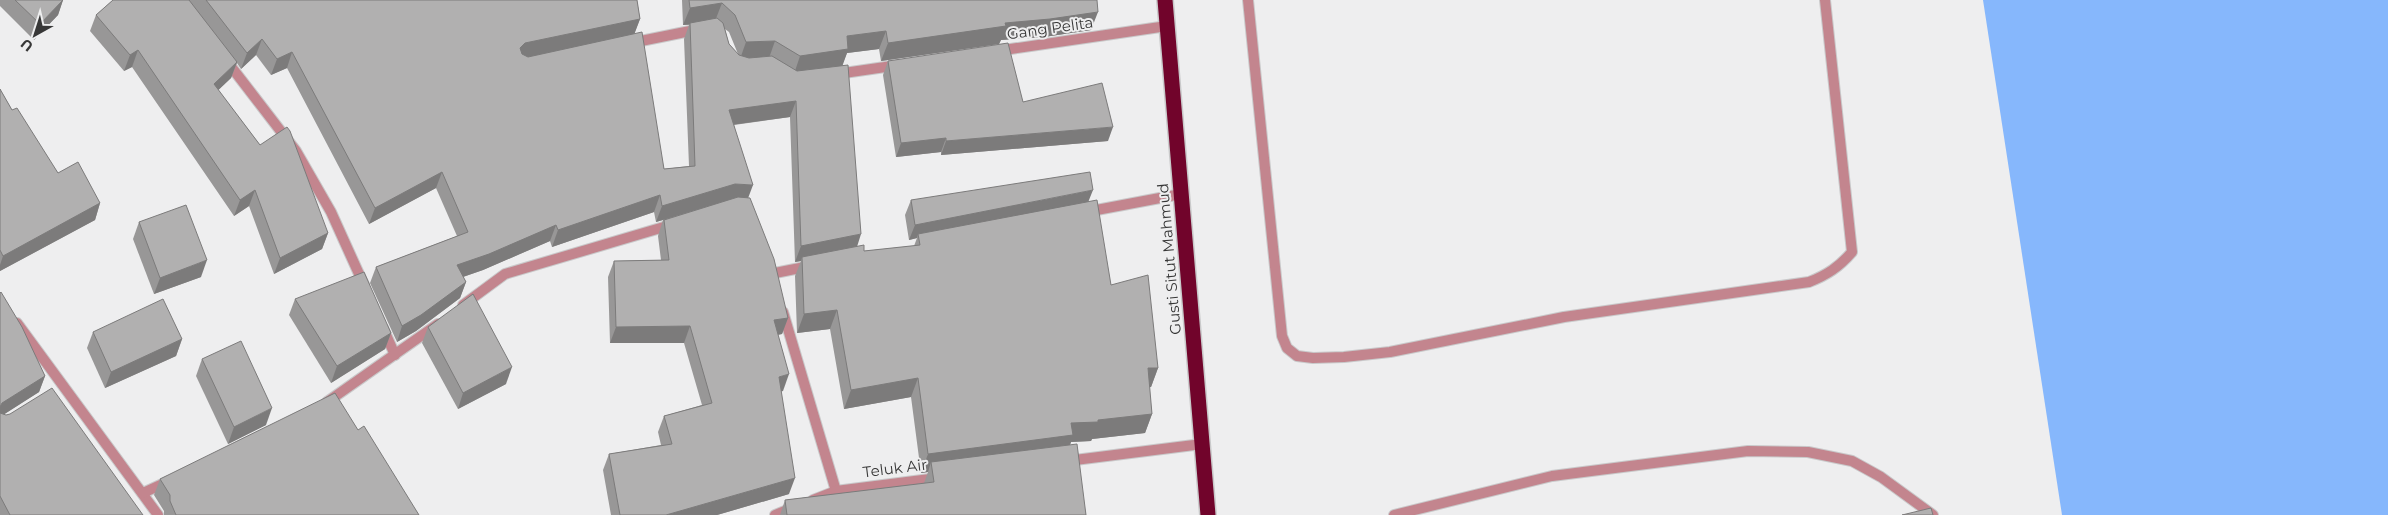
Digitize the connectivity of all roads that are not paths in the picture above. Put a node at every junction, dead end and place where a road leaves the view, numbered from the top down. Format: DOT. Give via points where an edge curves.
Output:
graph roads {
  1 [pos="1165,0"];
  2 [pos="1248,0"];
  3 [pos="1825,0"];
  4 [pos="1167,26"];
  5 [pos="712,27"];
  6 [pos="617,45"];
  7 [pos="990,52"];
  8 [pos="220,53"];
  9 [pos="911,63"];
  10 [pos="822,76"];
  11 [pos="1181,194"];
  12 [pos="1075,215"];
  13 [pos="684,221"];
  14 [pos="824,264"];
  15 [pos="775,273"];
  16 [pos="368,294"];
  17 [pos="781,301"];
  18 [pos="12,316"];
  19 [pos="380,320"];
  20 [pos="395,355"];
  21 [pos="318,407"];
  22 [pos="1202,444"];
  23 [pos="1054,463"];
  24 [pos="178,476"];
  25 [pos="945,477"];
  26 [pos="836,491"];
  27 [pos="143,493"];
  28 [pos="158,515"];
  29 [pos="774,515"];
  30 [pos="1208,515"];
  31 [pos="1394,515"];
  32 [pos="1934,515"];
  1 -- 4 [label="highway, Gusti Situt Mahmud"];
  2 -- 3 [label="street" via="1282,336 1287,348 1297,356 1313,358 1390,352 1564,317 1809,282 1828,274 1852,252"];
  4 -- 7 [label="street, Gang Pelita"];
  4 -- 11 [label="highway, Gusti Situt Mahmud"];
  5 -- 6 [label="street"];
  8 -- 16 [label="street" via="296,150 331,212"];
  9 -- 10 [label="street"];
  11 -- 12 [label="street"];
  11 -- 22 [label="highway, Gusti Situt Mahmud"];
  13 -- 20 [label="street" via="505,274"];
  14 -- 15 [label="street"];
  17 -- 26 [label="street"];
  18 -- 27 [label="street" via="59,388"];
  19 -- 20 [label="street"];
  20 -- 21 [label="street" via="339,402"];
  22 -- 23 [label="street"];
  22 -- 30 [label="highway, Gusti Situt Mahmud"];
  24 -- 27 [label="street"];
  25 -- 26 [label="street, Teluk Air"];
  26 -- 29 [label="street, Teluk Air"];
  27 -- 28 [label="street"];
  31 -- 32 [label="street" via="1552,476 1748,451 1808,452 1852,461 1881,477"];
}
